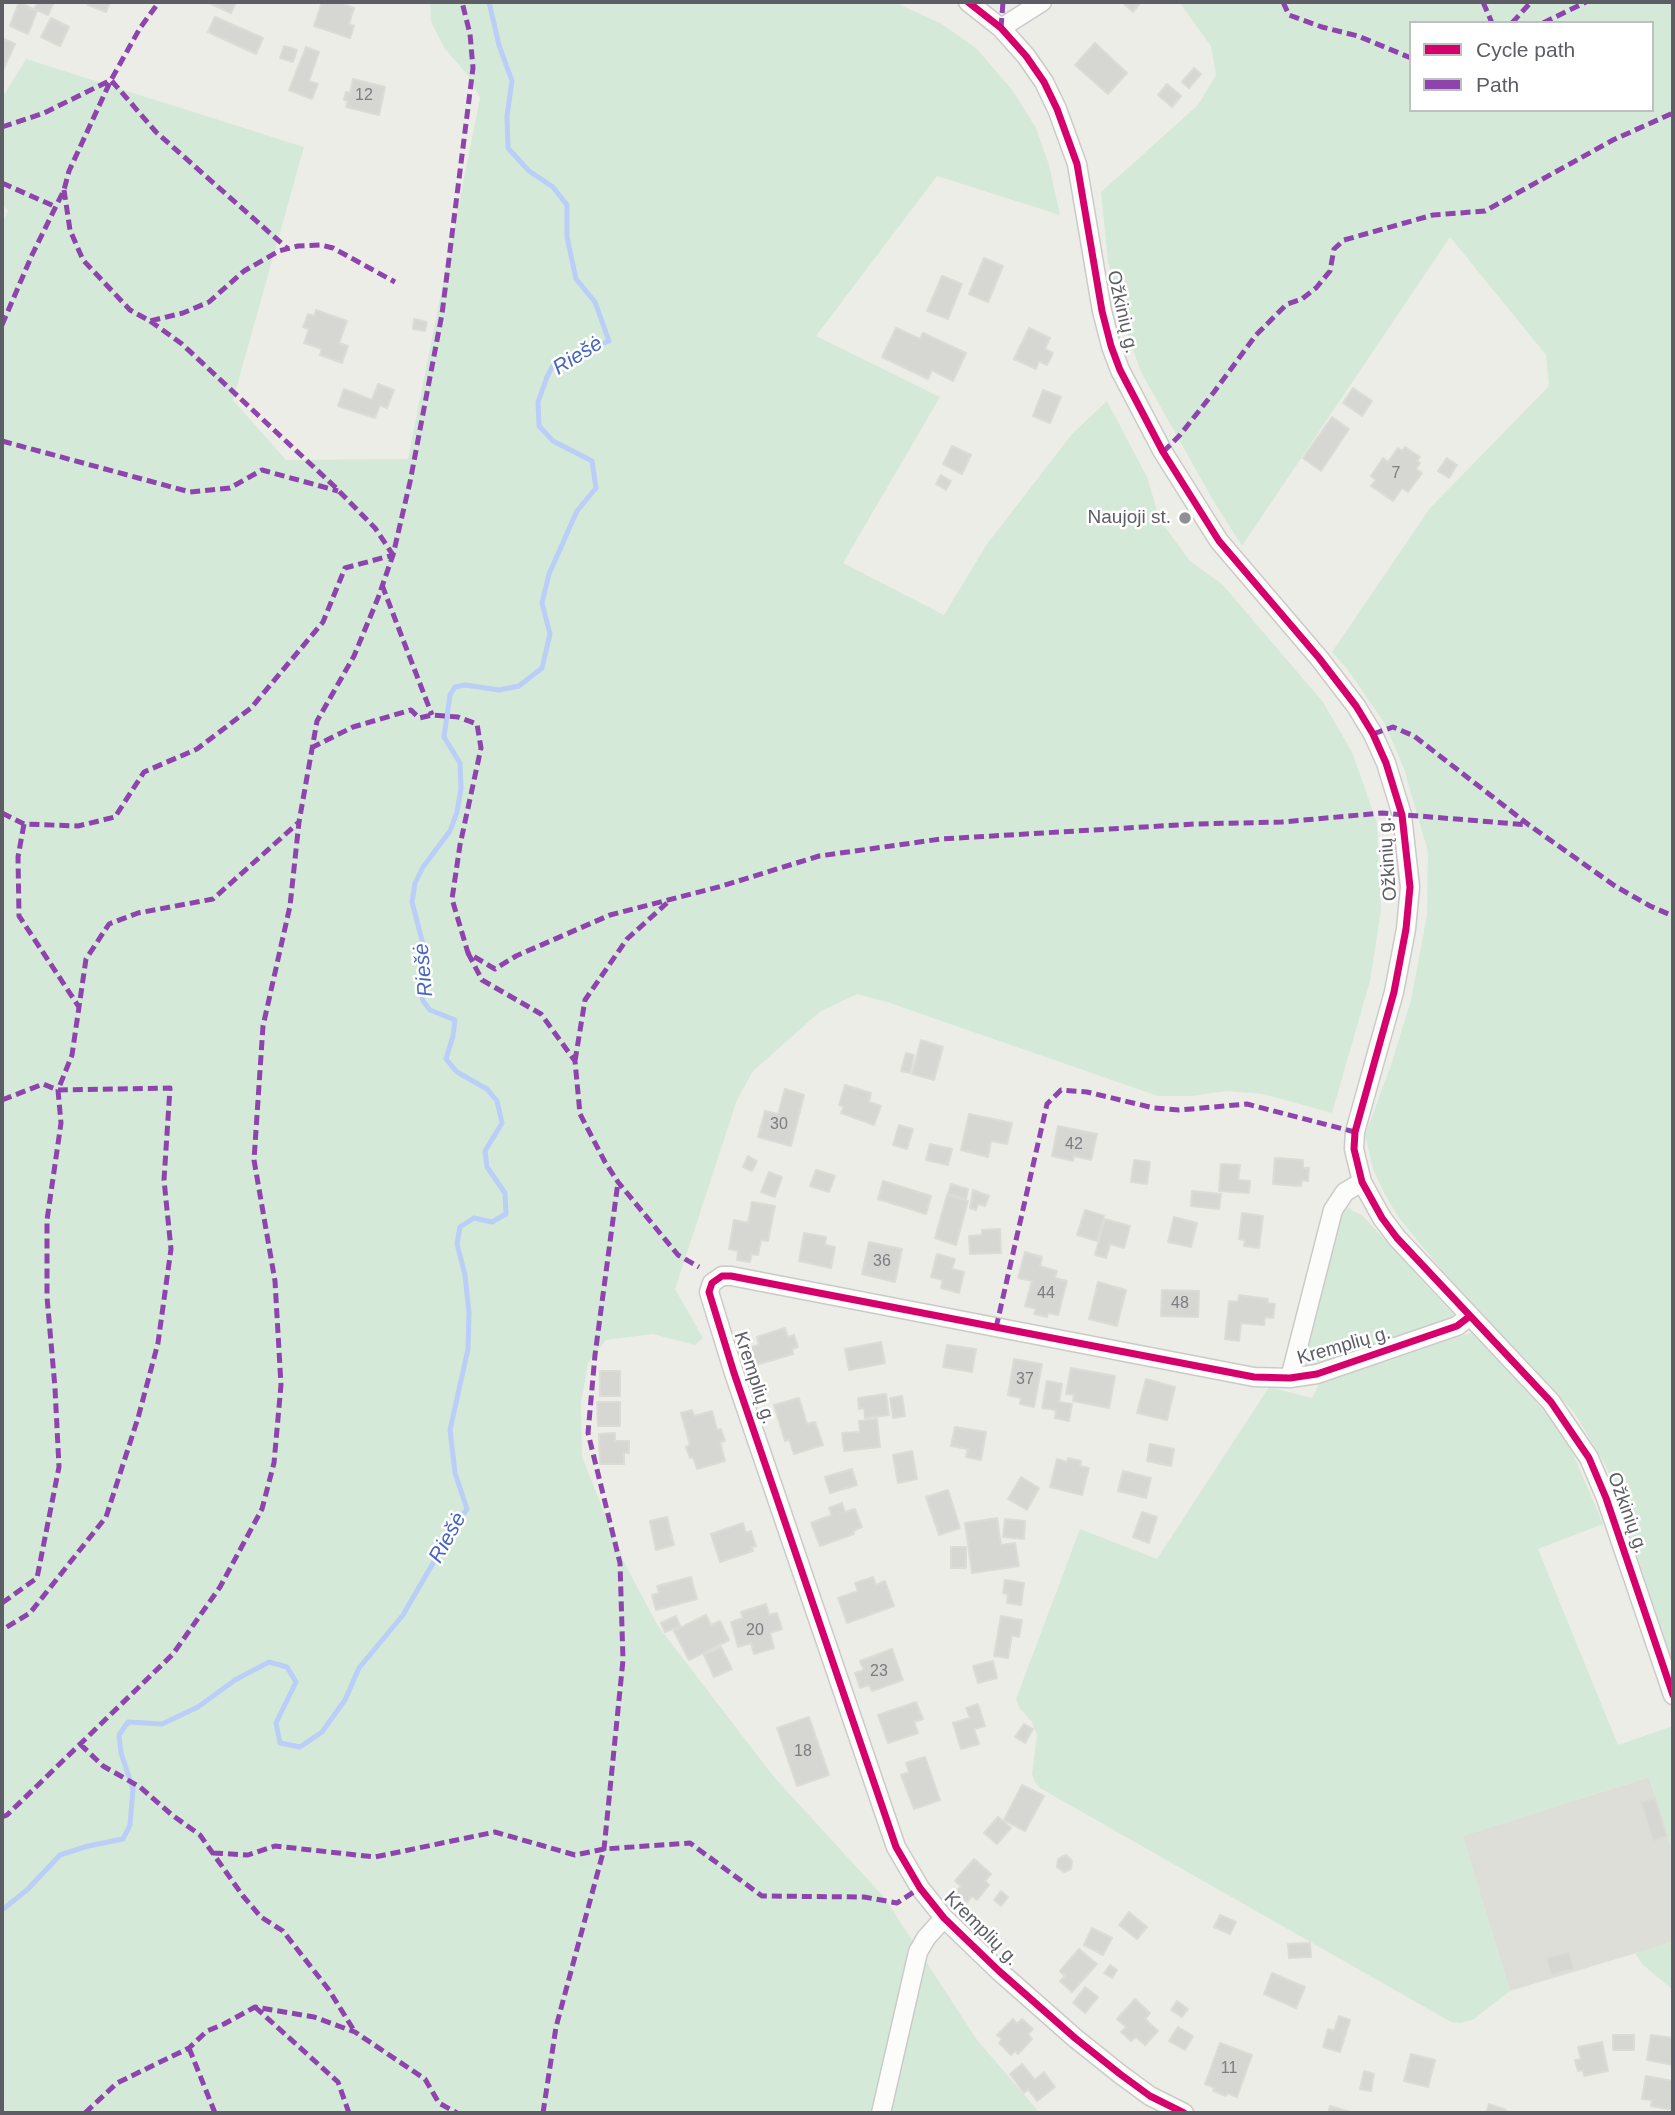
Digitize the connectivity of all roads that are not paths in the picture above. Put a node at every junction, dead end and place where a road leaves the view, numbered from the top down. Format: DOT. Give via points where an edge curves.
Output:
graph roads {
  1 [pos="968,2"];
  2 [pos="1042,2"];
  3 [pos="1002,27"];
  4 [pos="1362,1182"];
  5 [pos="1470,1316"];
  6 [pos="1290,1378"];
  7 [pos="1673,1695"];
  8 [pos="944,1918"];
  9 [pos="881,2113"];
  10 [pos="1184,2113"];
  1 -- 3 [label="street, Ožkinių g."];
  2 -- 3 [label="street"];
  3 -- 4 [label="street, Ožkinių g." via="1044,82 1067,135 1083,192 1102,311 1120,370 1163,452 1219,541 1356,706 1396,790 1410,887 1394,992 1355,1132"];
  4 -- 5 [label="street, Ožkinių g." via="1397,1238"];
  4 -- 6 [label="street" via="1345,1192 1333,1210"];
  5 -- 6 [label="street, Kremplių g." via="1457,1326 1388,1350 1317,1374"];
  5 -- 7 [label="street, Ožkinių g." via="1550,1402 1589,1458"];
  6 -- 8 [label="street, Kremplių g." via="1254,1377 731,1276 712,1283 709,1292 734,1373 896,1847"];
  8 -- 9 [label="street" via="918,1952"];
  8 -- 10 [label="street, Kremplių g." via="1075,2039 1150,2096"];
}
